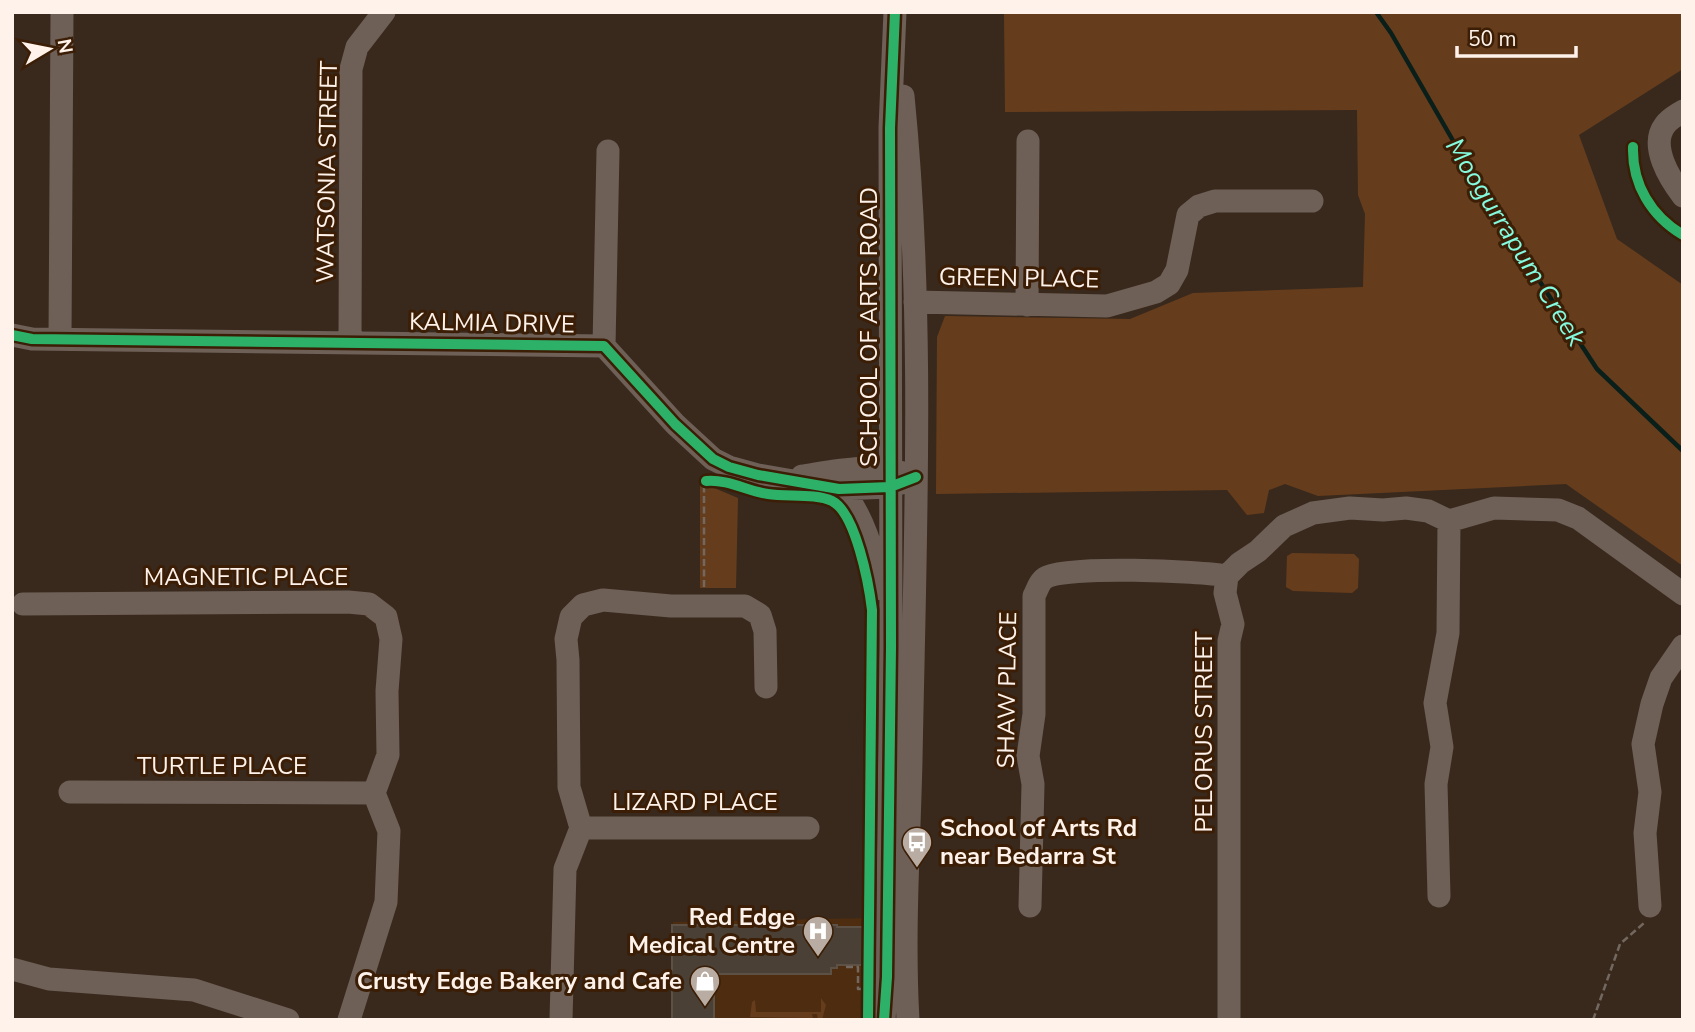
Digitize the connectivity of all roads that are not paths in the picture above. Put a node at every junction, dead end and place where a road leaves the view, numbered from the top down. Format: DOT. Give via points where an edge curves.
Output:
graph roads {
  1 [pos="62,12"];
  2 [pos="384,12"];
  3 [pos="895,14"];
  4 [pos="1683,111"];
  5 [pos="1028,141"];
  6 [pos="608,151"];
  7 [pos="1683,196"];
  8 [pos="1312,201"];
  9 [pos="915,302"];
  10 [pos="1027,305"];
  11 [pos="12,335"];
  12 [pos="60,339"];
  13 [pos="350,342"];
  14 [pos="604,346"];
  15 [pos="916,477"];
  16 [pos="890,478"];
  17 [pos="789,479"];
  18 [pos="839,489"];
  19 [pos="1449,521"];
  20 [pos="1227,576"];
  21 [pos="1683,594"];
  22 [pos="23,604"];
  23 [pos="1683,646"];
  24 [pos="891,647"];
  25 [pos="766,687"];
  26 [pos="70,792"];
  27 [pos="374,793"];
  28 [pos="582,828"];
  29 [pos="808,828"];
  30 [pos="1440,896"];
  31 [pos="1030,906"];
  32 [pos="1650,906"];
  33 [pos="12,969"];
  34 [pos="288,1020"];
  35 [pos="349,1020"];
  36 [pos="561,1020"];
  37 [pos="884,1020"];
  38 [pos="908,1020"];
  39 [pos="1229,1020"];
  1 -- 12 [label="street"];
  2 -- 13 [label="street, WATSONIA STREET" via="357,47 351,69"];
  3 -- 9 [label="street, SCHOOL OF ARTS ROAD"];
  3 -- 16 [label="street, SCHOOL OF ARTS ROAD" via="890,128"];
  4 -- 7 [label="street" via="1664,125 1659,142 1663,162"];
  5 -- 10 [label="street"];
  6 -- 14 [label="street"];
  8 -- 10 [label="street, GREEN PLACE" via="1215,201 1199,206 1188,215 1170,284 1107,306"];
  9 -- 10 [label="street, GREEN PLACE"];
  9 -- 15 [label="street, SCHOOL OF ARTS ROAD"];
  11 -- 12 [label="street, KALMIA DRIVE"];
  12 -- 13 [label="street, KALMIA DRIVE"];
  13 -- 14 [label="street, KALMIA DRIVE"];
  14 -- 17 [label="street, KALMIA DRIVE" via="713,459 758,475"];
  15 -- 16 [label="street, KALMIA DRIVE"];
  15 -- 38 [label="street, SCHOOL OF ARTS ROAD"];
  16 -- 17 [label="street, KALMIA DRIVE" via="841,469"];
  16 -- 18 [label="street, KALMIA DRIVE"];
  16 -- 24 [label="street, SCHOOL OF ARTS ROAD"];
  17 -- 18 [label="street, KALMIA DRIVE"];
  18 -- 24 [label="street" via="853,505 874,558"];
  19 -- 20 [label="street" via="1406,508 1313,513 1284,526"];
  19 -- 21 [label="street" via="1494,508 1558,510 1578,518"];
  19 -- 30 [label="street" via="1448,633 1435,703 1442,747 1436,784"];
  20 -- 31 [label="street, SHAW PLACE" via="1112,571 1059,572 1043,579 1034,596 1034,714 1028,756 1033,784"];
  20 -- 39 [label="street, PELORUS STREET" via="1225,593 1233,624 1229,641"];
  22 -- 27 [label="street, MAGNETIC PLACE" via="369,604 386,617 391,639 388,755"];
  23 -- 32 [label="street" via="1661,678 1643,744 1650,792 1645,833"];
  24 -- 37 [label="street, SCHOOL OF ARTS ROAD"];
  25 -- 28 [label="street" via="765,631 760,614 745,606 603,600 583,605 571,617 566,639 569,787"];
  26 -- 27 [label="street, TURTLE PLACE"];
  27 -- 35 [label="street" via="389,831 386,902"];
  28 -- 29 [label="street, LIZARD PLACE"];
  28 -- 36 [label="street" via="565,869"];
  33 -- 34 [label="street" via="49,979 194,990"];
}
